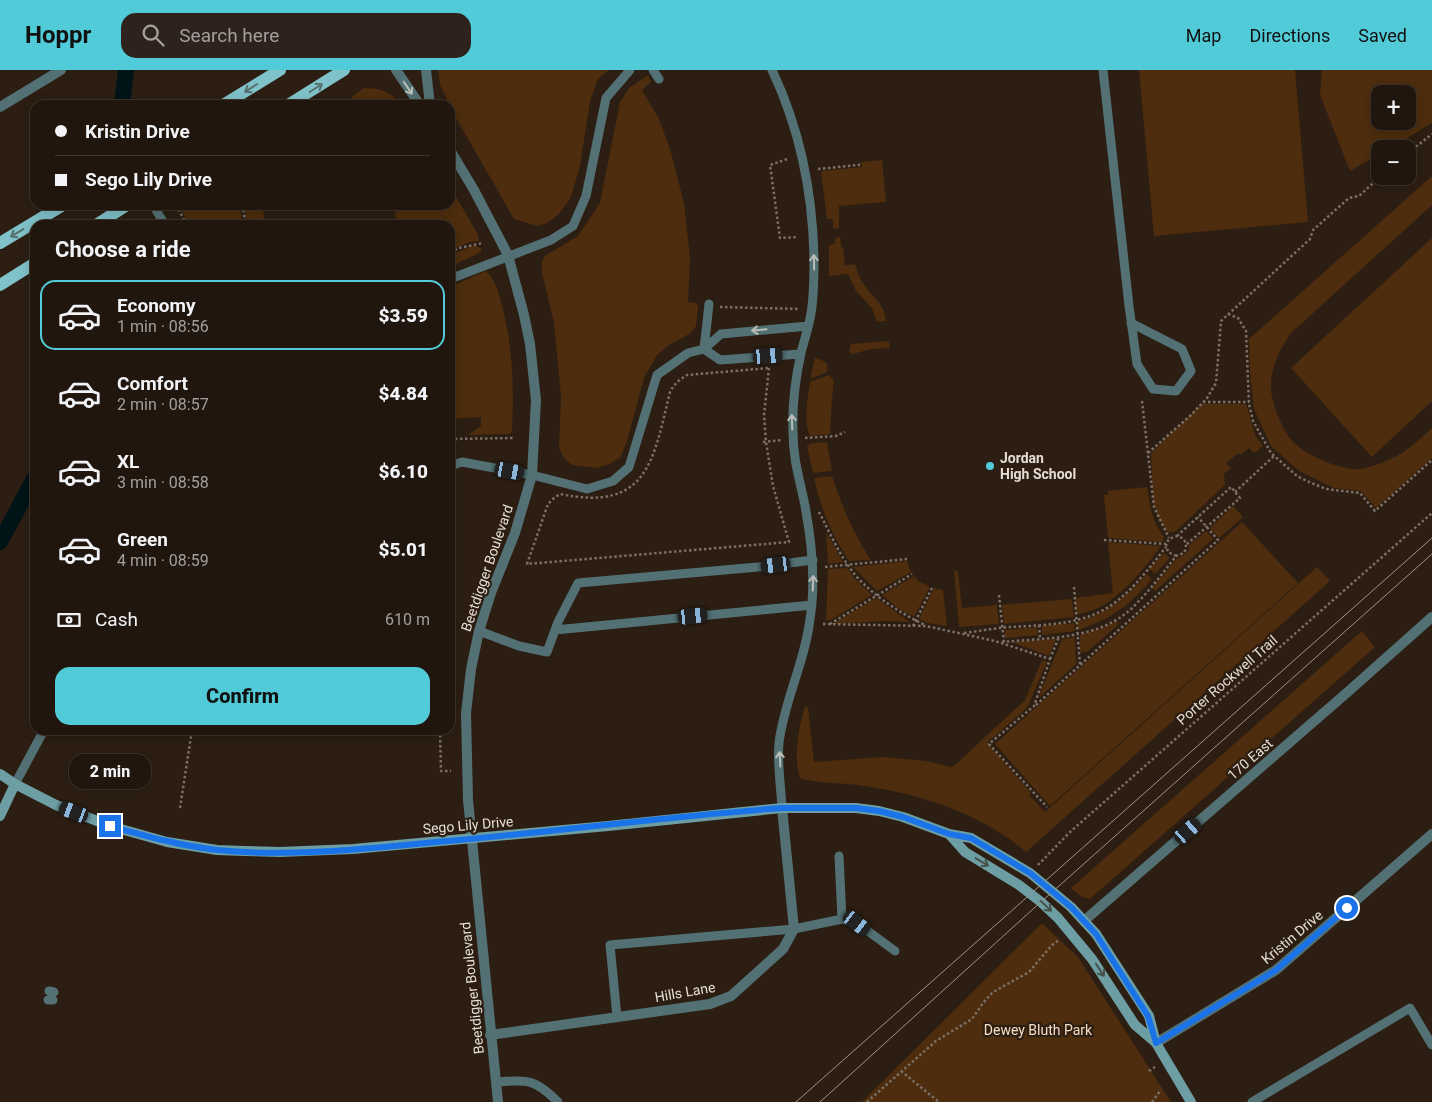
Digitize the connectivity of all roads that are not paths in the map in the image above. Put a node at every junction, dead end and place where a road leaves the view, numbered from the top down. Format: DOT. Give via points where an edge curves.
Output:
graph roads {
  1 [pos="61,70"];
  2 [pos="280,70"];
  3 [pos="344,70"];
  4 [pos="396,70"];
  5 [pos="426,70"];
  6 [pos="630,70"];
  7 [pos="654,70"];
  8 [pos="772,70"];
  9 [pos="1103,70"];
  10 [pos="659,79"];
  11 [pos="231,100"];
  12 [pos="296,100"];
  13 [pos="417,100"];
  14 [pos="429,100"];
  15 [pos="0,107"];
  16 [pos="455,158"];
  17 [pos="55,210"];
  18 [pos="119,210"];
  19 [pos="38,220"];
  20 [pos="104,220"];
  21 [pos="30,225"];
  22 [pos="0,243"];
  23 [pos="508,255"];
  24 [pos="30,266"];
  25 [pos="455,276"];
  26 [pos="0,285"];
  27 [pos="708,306"];
  28 [pos="1131,323"];
  29 [pos="808,326"];
  30 [pos="704,349"];
  31 [pos="800,354"];
  32 [pos="455,464"];
  33 [pos="532,475"];
  34 [pos="813,560"];
  35 [pos="812,605"];
  36 [pos="1432,617"];
  37 [pos="555,630"];
  38 [pos="479,631"];
  39 [pos="41,735"];
  40 [pos="0,774"];
  41 [pos="15,784"];
  42 [pos="782,808"];
  43 [pos="0,816"];
  44 [pos="949,834"];
  45 [pos="1432,834"];
  46 [pos="472,839"];
  47 [pos="839,856"];
  48 [pos="842,919"];
  49 [pos="1084,920"];
  50 [pos="794,929"];
  51 [pos="895,950"];
  52 [pos="617,1017"];
  53 [pos="490,1035"];
  54 [pos="1156,1043"];
  55 [pos="1432,1045"];
  56 [pos="496,1082"];
  57 [pos="498,1102"];
  58 [pos="558,1102"];
  59 [pos="1191,1102"];
  60 [pos="1252,1102"];
  1 -- 15 [label="street"];
  2 -- 11 [label="main road, one-way"];
  12 -- 3 [label="main road, one-way"];
  4 -- 13 [label="street, one-way"];
  5 -- 14 [label="street"];
  6 -- 23 [label="lane" via="606,98 586,196 573,226 551,240"];
  7 -- 10 [label="lane"];
  29 -- 8 [label="lane, one-way" via="814,287 812,214 801,150"];
  9 -- 28 [label="lane"];
  16 -- 23 [label="street, Beetdigger Boulevard"];
  17 -- 19 [label="main road, one-way"];
  18 -- 20 [label="main road"];
  21 -- 22 [label="main road, one-way"];
  23 -- 25 [label="lane"];
  23 -- 33 [label="street, Beetdigger Boulevard" via="530,344 536,400"];
  24 -- 26 [label="main road"];
  27 -- 30 [label="lane"];
  28 -- 28 [label="lane" via="1137,364 1153,389 1176,391 1191,371 1182,348"];
  29 -- 30 [label="lane, one-way" via="721,334"];
  29 -- 31 [label="lane"];
  30 -- 31 [label="lane" via="720,360"];
  30 -- 33 [label="lane" via="688,353 657,375 629,467 613,481 587,488"];
  34 -- 31 [label="lane, one-way" via="794,457 792,403"];
  32 -- 33 [label="lane" via="462,462"];
  33 -- 38 [label="street, Beetdigger Boulevard" via="515,533"];
  35 -- 34 [label="lane, one-way"];
  34 -- 37 [label="lane" via="578,583"];
  35 -- 37 [label="lane"];
  42 -- 35 [label="lane, one-way" via="779,744 804,650"];
  36 -- 49 [label="street, 170 East"];
  37 -- 38 [label="lane" via="547,652 519,646"];
  38 -- 46 [label="street, Beetdigger Boulevard" via="466,713 466,768"];
  39 -- 41 [label="lane"];
  40 -- 41 [label="main road, Sego Lily Drive"];
  41 -- 43 [label="main road"];
  41 -- 46 [label="main road, Sego Lily Drive" via="56,805 110,826 168,842 217,850 318,851"];
  42 -- 44 [label="main road, Sego Lily Drive" via="879,811"];
  42 -- 46 [label="main road, Sego Lily Drive"];
  42 -- 50 [label="street"];
  44 -- 49 [label="main road, Sego Lily Drive" via="971,838 1030,873"];
  44 -- 54 [label="main road, Sego Lily Drive, one-way" via="965,852 1019,885 1058,918 1092,959 1135,1025"];
  45 -- 54 [label="street, Kristin Drive" via="1276,970"];
  46 -- 53 [label="street, Beetdigger Boulevard"];
  47 -- 48 [label="lane"];
  48 -- 50 [label="lane"];
  48 -- 51 [label="lane" via="857,923"];
  49 -- 54 [label="main road, Sego Lily Drive" via="1148,1016"];
  50 -- 52 [label="street, Hills Lane" via="783,949 731,996 710,1004"];
  50 -- 52 [label="lane" via="610,945"];
  52 -- 53 [label="street, Hills Lane"];
  53 -- 56 [label="street, Beetdigger Boulevard"];
  54 -- 59 [label="main road, Sego Lily Drive"];
  55 -- 60 [label="lane" via="1410,1008"];
  56 -- 57 [label="street, Beetdigger Boulevard"];
  56 -- 58 [label="lane" via="522,1080 534,1083"];
}
